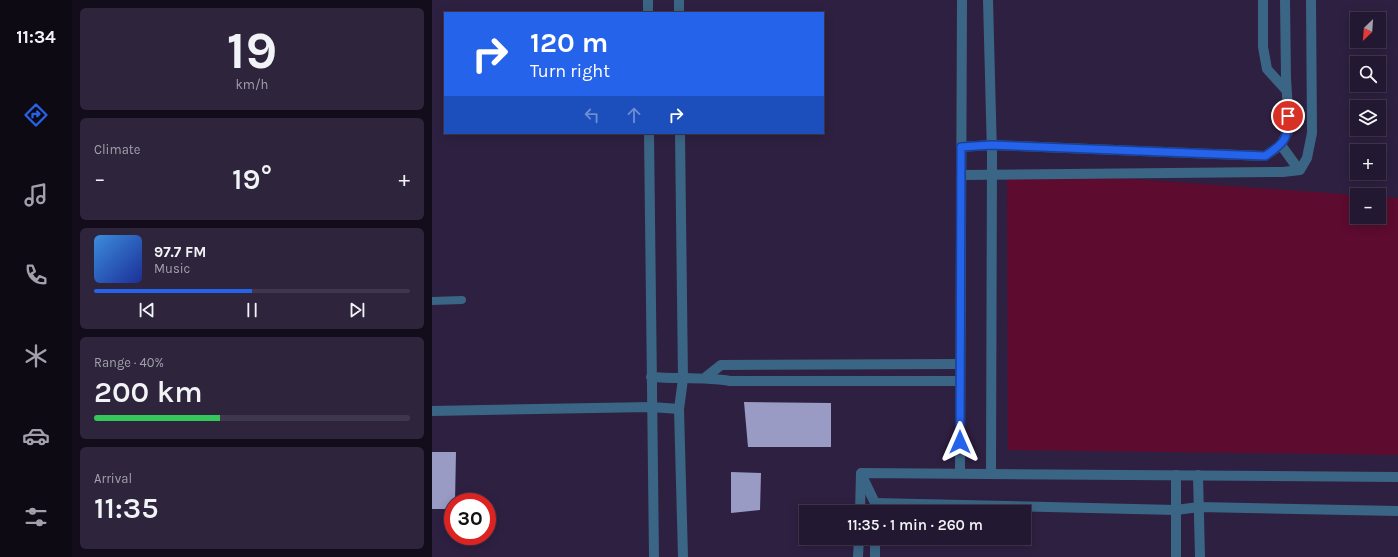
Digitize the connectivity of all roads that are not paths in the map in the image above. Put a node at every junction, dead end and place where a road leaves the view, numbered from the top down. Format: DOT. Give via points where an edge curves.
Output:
graph roads {
  1 [pos="648,0"];
  2 [pos="679,0"];
  3 [pos="962,0"];
  4 [pos="988,0"];
  5 [pos="1263,0"];
  6 [pos="1285,0"];
  7 [pos="1311,0"];
  8 [pos="648,12"];
  9 [pos="679,12"];
  10 [pos="1286,90"];
  11 [pos="649,134"];
  12 [pos="680,134"];
  13 [pos="991,145"];
  14 [pos="1282,145"];
  15 [pos="961,147"];
  16 [pos="1299,170"];
  17 [pos="961,175"];
  18 [pos="991,175"];
  19 [pos="462,300"];
  20 [pos="432,301"];
  21 [pos="960,364"];
  22 [pos="651,377"];
  23 [pos="706,377"];
  24 [pos="684,379"];
  25 [pos="959,380"];
  26 [pos="651,407"];
  27 [pos="679,409"];
  28 [pos="432,411"];
  29 [pos="861,473"];
  30 [pos="960,473"];
  31 [pos="991,473"];
  32 [pos="1176,475"];
  33 [pos="1198,476"];
  34 [pos="1398,477"];
  35 [pos="860,505"];
  36 [pos="874,505"];
  37 [pos="1199,507"];
  38 [pos="1031,509"];
  39 [pos="1176,510"];
  40 [pos="1398,511"];
  41 [pos="859,545"];
  42 [pos="875,545"];
  43 [pos="654,557"];
  44 [pos="683,557"];
  45 [pos="858,557"];
  46 [pos="875,557"];
  47 [pos="1176,557"];
  48 [pos="1200,557"];
  1 -- 8 [label="street"];
  2 -- 9 [label="street"];
  3 -- 15 [label="street"];
  4 -- 13 [label="street"];
  5 -- 10 [label="street" via="1263,47 1267,69"];
  6 -- 10 [label="street"];
  7 -- 16 [label="street" via="1312,133 1307,158"];
  10 -- 14 [label="street" via="1289,129"];
  11 -- 22 [label="street"];
  12 -- 24 [label="street"];
  13 -- 14 [label="street" via="1265,156"];
  13 -- 15 [label="street"];
  13 -- 18 [label="street"];
  14 -- 16 [label="street"];
  15 -- 17 [label="street"];
  16 -- 18 [label="street"];
  17 -- 18 [label="street"];
  17 -- 21 [label="street"];
  18 -- 31 [label="street"];
  19 -- 20 [label="lane"];
  21 -- 23 [label="street" via="721,365"];
  21 -- 25 [label="street"];
  22 -- 24 [label="street"];
  22 -- 26 [label="street"];
  23 -- 24 [label="street"];
  23 -- 25 [label="street" via="730,381"];
  24 -- 27 [label="street"];
  25 -- 30 [label="street"];
  26 -- 27 [label="street"];
  26 -- 28 [label="street"];
  26 -- 43 [label="street"];
  27 -- 44 [label="street"];
  29 -- 30 [label="street"];
  29 -- 35 [label="street"];
  29 -- 36 [label="street"];
  30 -- 31 [label="street"];
  31 -- 32 [label="street"];
  32 -- 33 [label="street"];
  32 -- 39 [label="street"];
  33 -- 34 [label="street"];
  33 -- 37 [label="street"];
  37 -- 39 [label="street"];
  37 -- 40 [label="street"];
  37 -- 48 [label="street"];
  38 -- 39 [label="street"];
  39 -- 47 [label="street"];
  41 -- 45 [label="street"];
  42 -- 46 [label="street"];
}
